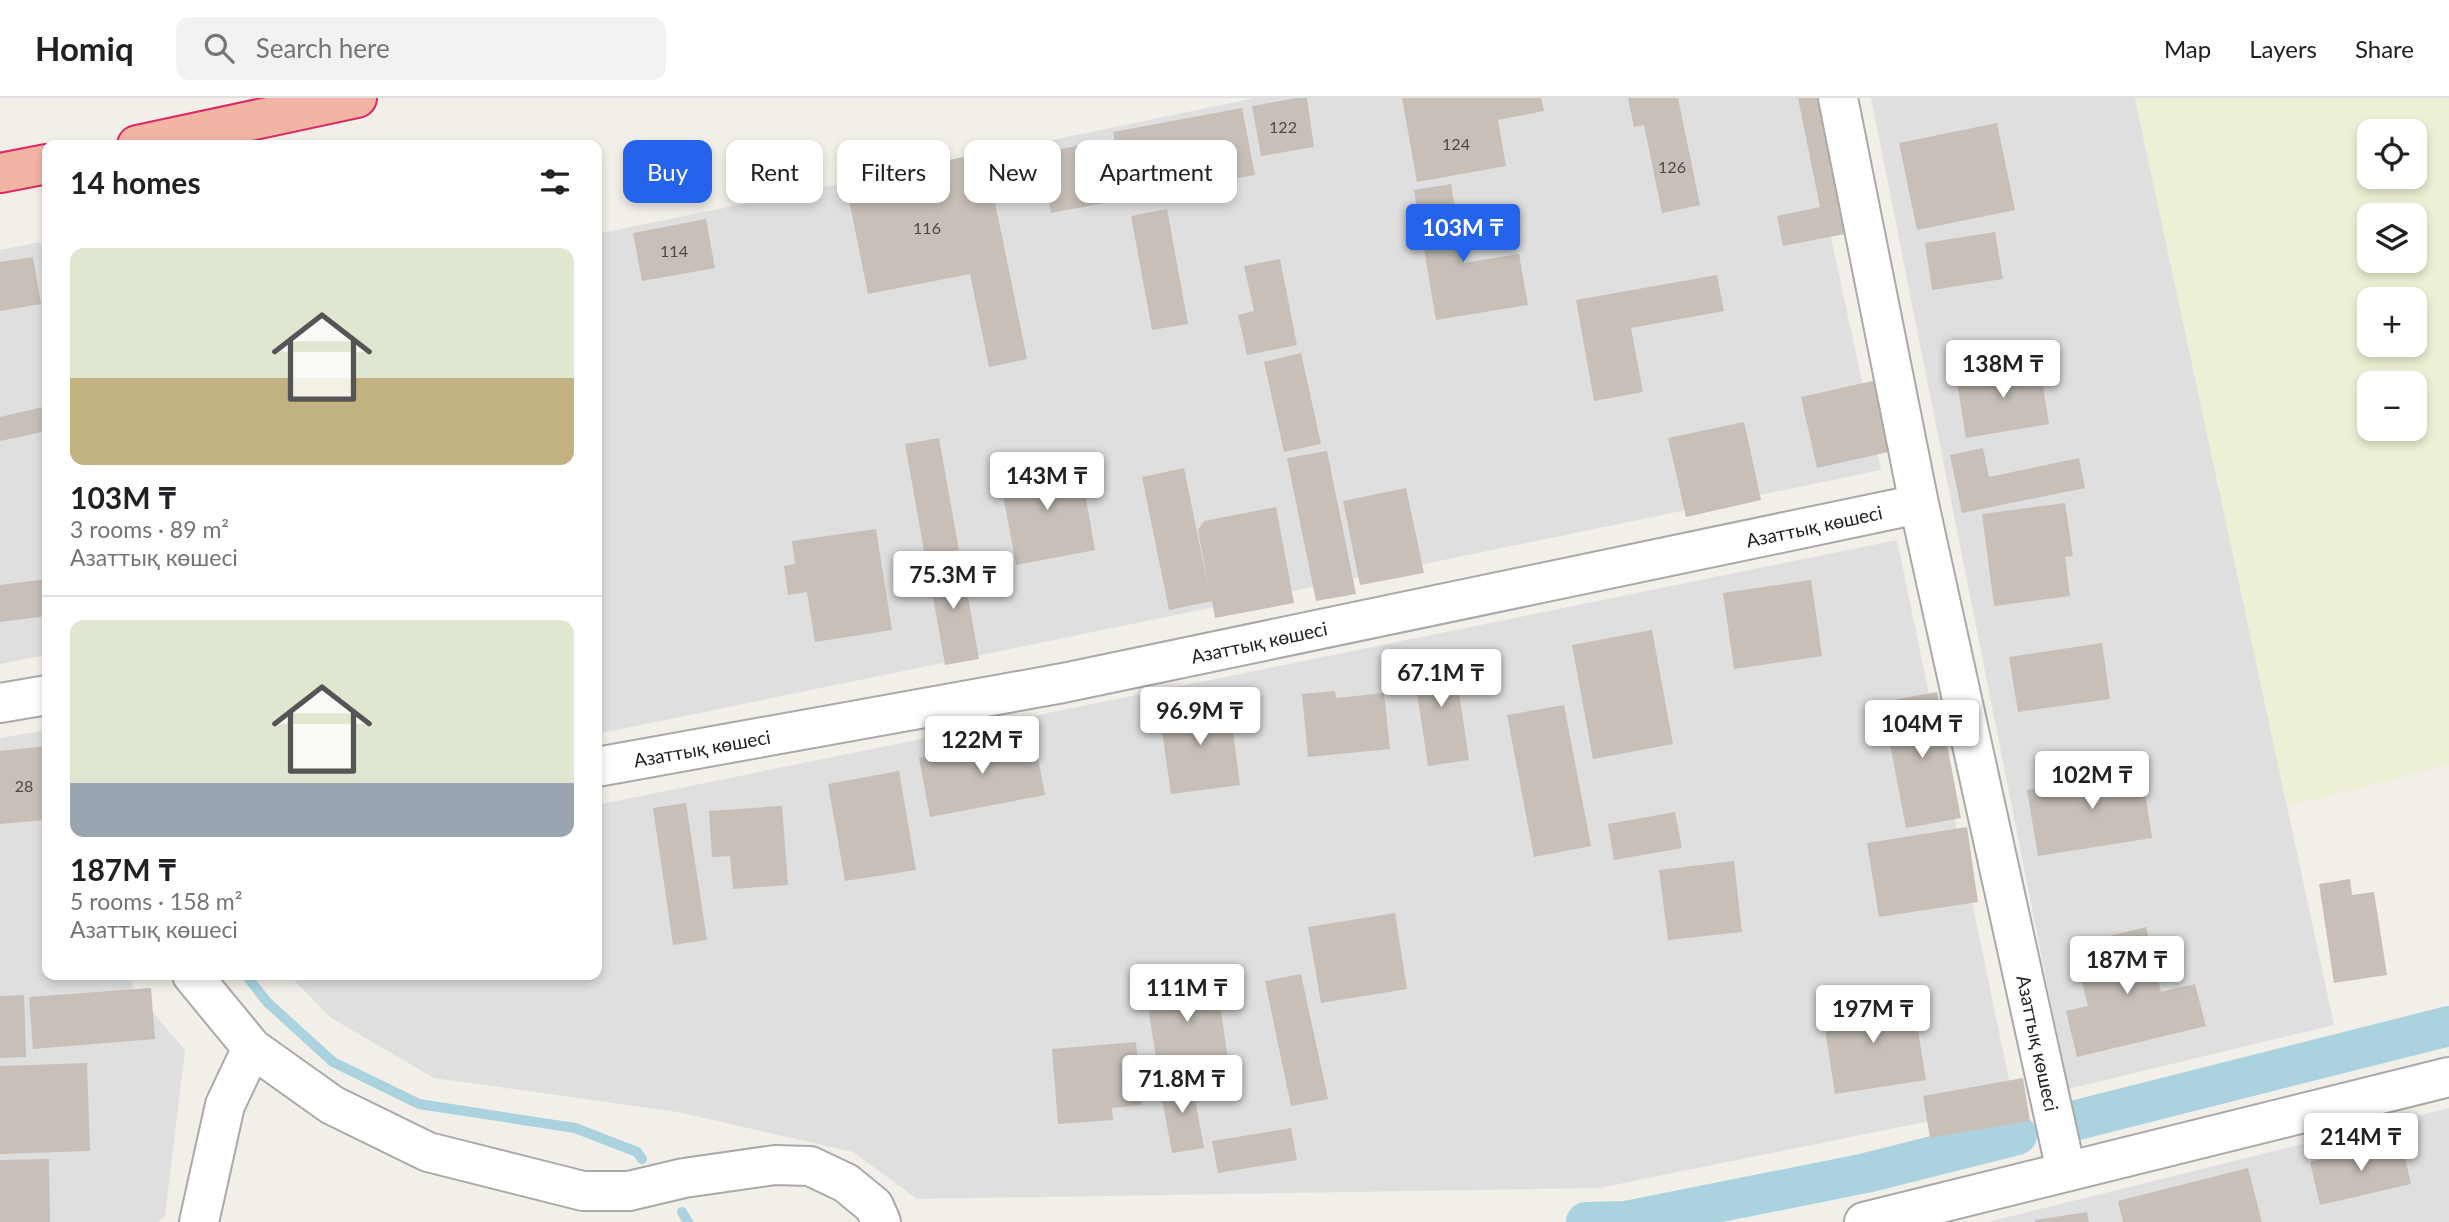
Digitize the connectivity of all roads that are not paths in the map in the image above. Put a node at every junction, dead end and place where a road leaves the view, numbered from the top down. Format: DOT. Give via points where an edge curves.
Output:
graph roads {
  1 [pos="357,98"];
  2 [pos="1838,98"];
  3 [pos="160,140"];
  4 [pos="42,165"];
  5 [pos="0,173"];
  6 [pos="1919,504"];
  7 [pos="42,696"];
  8 [pos="0,703"];
  9 [pos="602,766"];
  10 [pos="195,980"];
  11 [pos="252,1048"];
  12 [pos="2449,1077"];
  13 [pos="2066,1171"];
  14 [pos="200,1222"];
  15 [pos="881,1222"];
  16 [pos="1864,1222"];
  1 -- 3 [label="highway"];
  2 -- 6 [label="street, Азаттық көшесі"];
  4 -- 5 [label="highway"];
  6 -- 9 [label="street, Азаттық көшесі" via="1063,683"];
  6 -- 13 [label="street, Азаттық көшесі"];
  7 -- 8 [label="street"];
  10 -- 11 [label="street"];
  11 -- 14 [label="street" via="225,1105"];
  11 -- 15 [label="street" via="332,1105 428,1152 583,1191 629,1191 775,1165 810,1166 846,1183 874,1206"];
  12 -- 13 [label="street"];
  13 -- 16 [label="street"];
}
